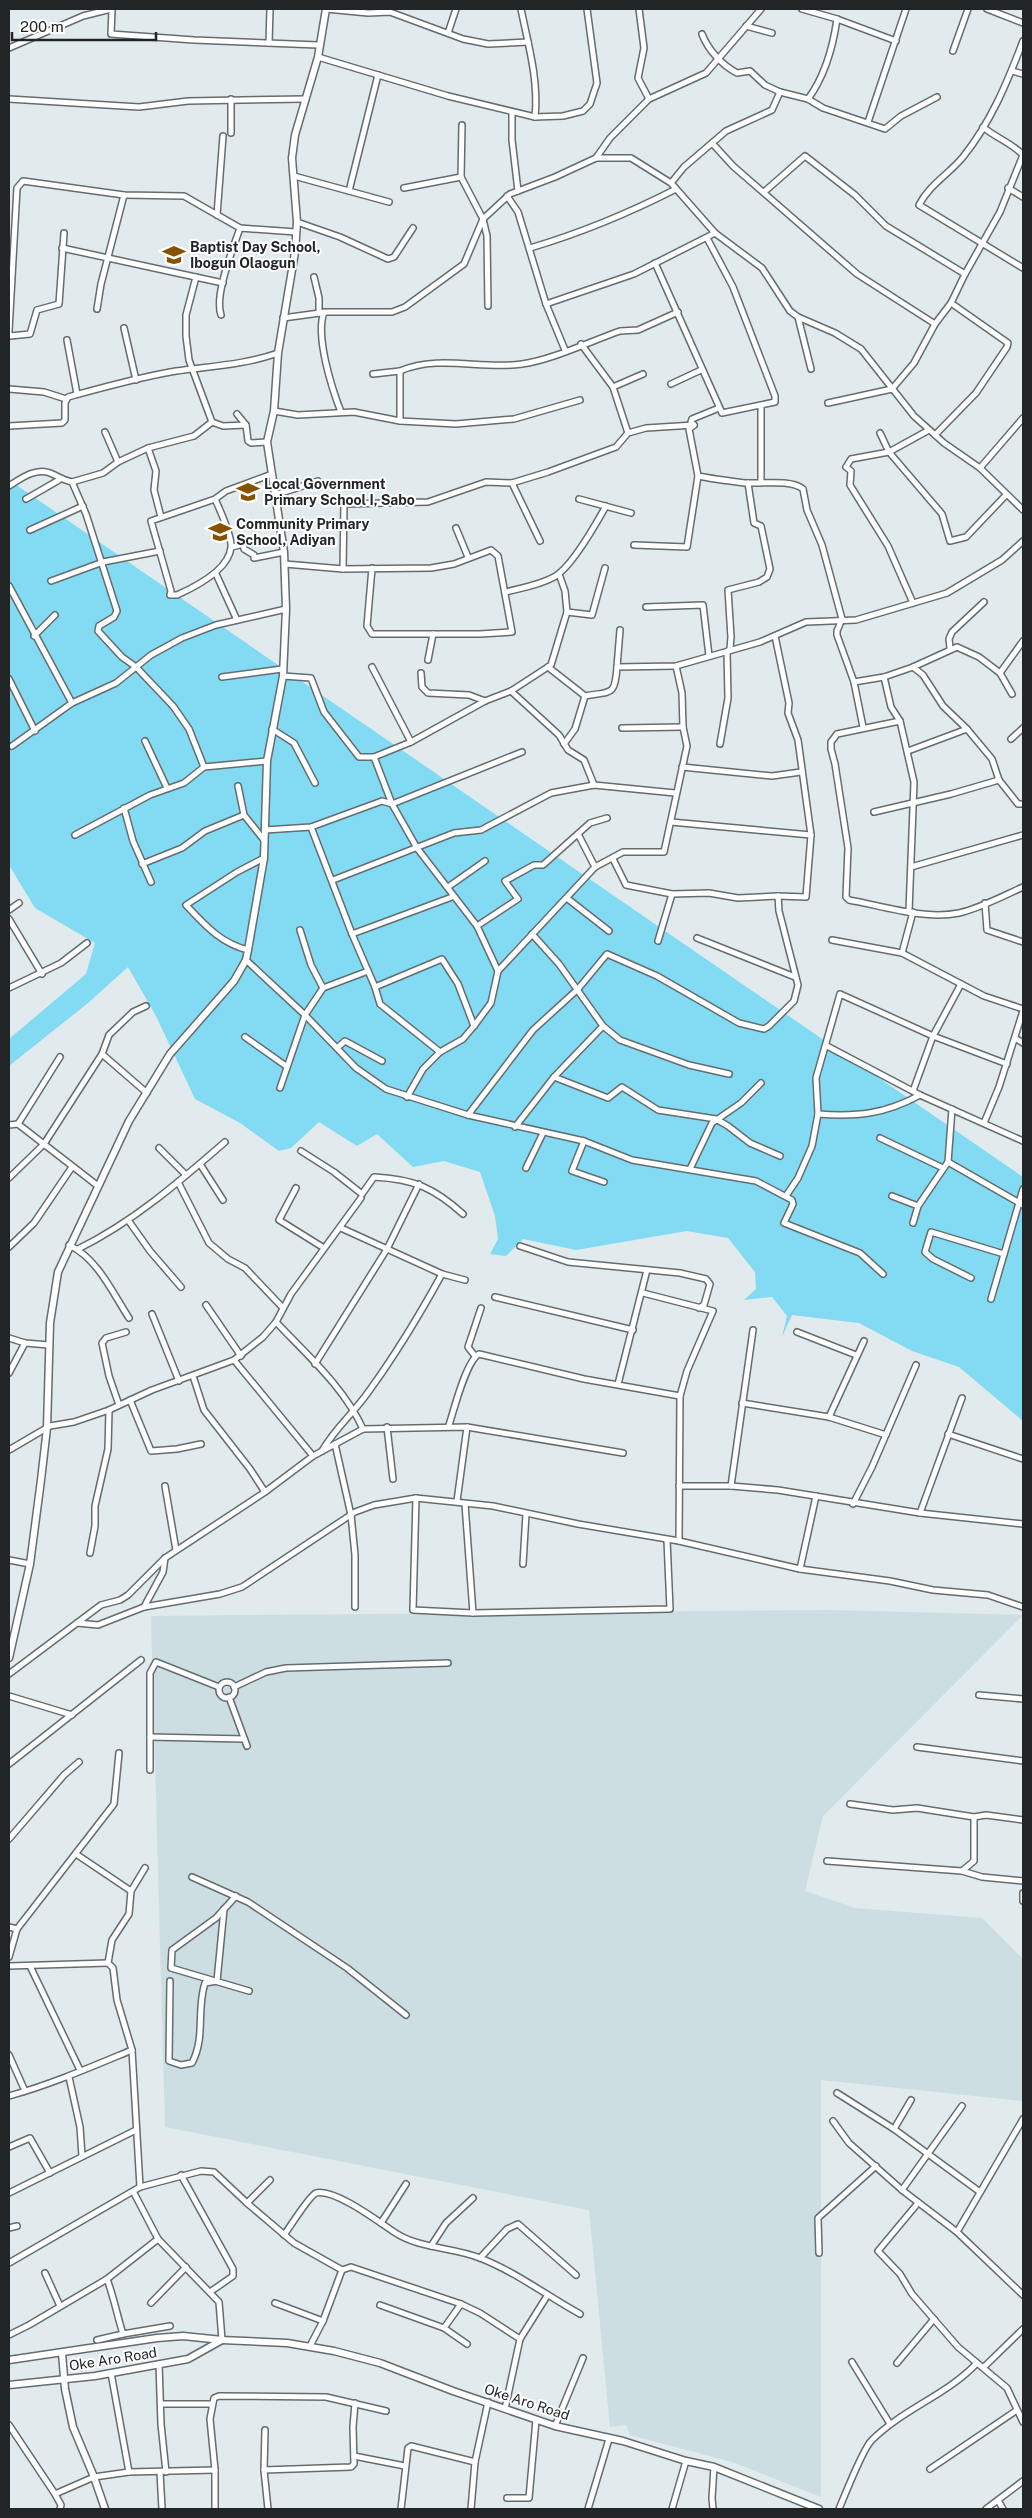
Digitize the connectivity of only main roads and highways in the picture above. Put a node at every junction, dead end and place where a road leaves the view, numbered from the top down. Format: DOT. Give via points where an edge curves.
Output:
graph roads {
  1 [pos="326,9"];
  2 [pos="9,1658"];
  3 [pos="222,2340"];
  4 [pos="62,2352"];
  5 [pos="9,2360"];
  6 [pos="64,2379"];
  7 [pos="9,2385"];
  8 [pos="104,2509"];
  9 [pos="819,2509"];
  1 -- 2 [label="main road" via="318,57 295,135 292,158 297,222 295,252 267,442 284,552 286,609 283,676 266,761 264,858 248,950 234,981 170,1054 129,1121 69,1244 56,1281 49,1345 47,1428 30,1564"];
  3 -- 4 [label="main road, Oke Aro Road" via="194,2336 157,2338"];
  3 -- 6 [label="main road, Oke Aro Road" via="188,2358"];
  3 -- 9 [label="main road, Oke Aro Road" via="310,2346 380,2363 555,2426 714,2467"];
  4 -- 5 [label="main road, Oke Aro Road"];
  4 -- 6 [label="main road"];
  6 -- 7 [label="main road, Oke Aro Road"];
  6 -- 8 [label="main road" via="73,2427"];
}
